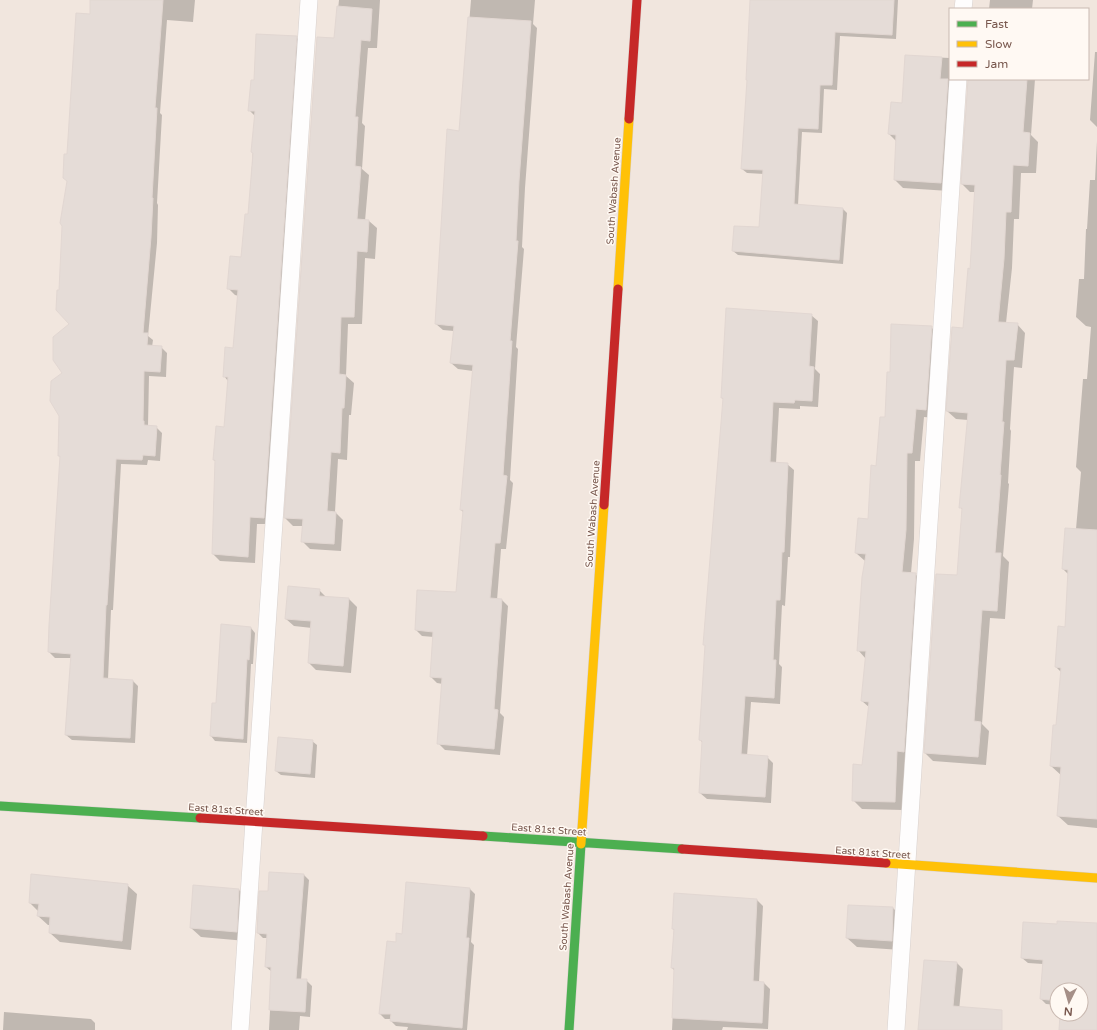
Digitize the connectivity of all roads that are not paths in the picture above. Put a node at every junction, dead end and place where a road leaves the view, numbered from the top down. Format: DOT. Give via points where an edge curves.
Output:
graph roads {
  1 [pos="309,0"];
  2 [pos="637,0"];
  3 [pos="958,80"];
  4 [pos="0,806"];
  5 [pos="254,822"];
  6 [pos="581,842"];
  7 [pos="907,866"];
  8 [pos="1097,878"];
  9 [pos="240,1030"];
  10 [pos="569,1030"];
  11 [pos="896,1030"];
  1 -- 5 [label="lane"];
  2 -- 6 [label="street, South Wabash Avenue"];
  3 -- 7 [label="lane"];
  4 -- 5 [label="street, East 81st Street"];
  5 -- 6 [label="street, East 81st Street"];
  5 -- 9 [label="lane"];
  6 -- 7 [label="street, East 81st Street"];
  6 -- 10 [label="street, South Wabash Avenue"];
  7 -- 8 [label="street, East 81st Street"];
  7 -- 11 [label="lane"];
}
